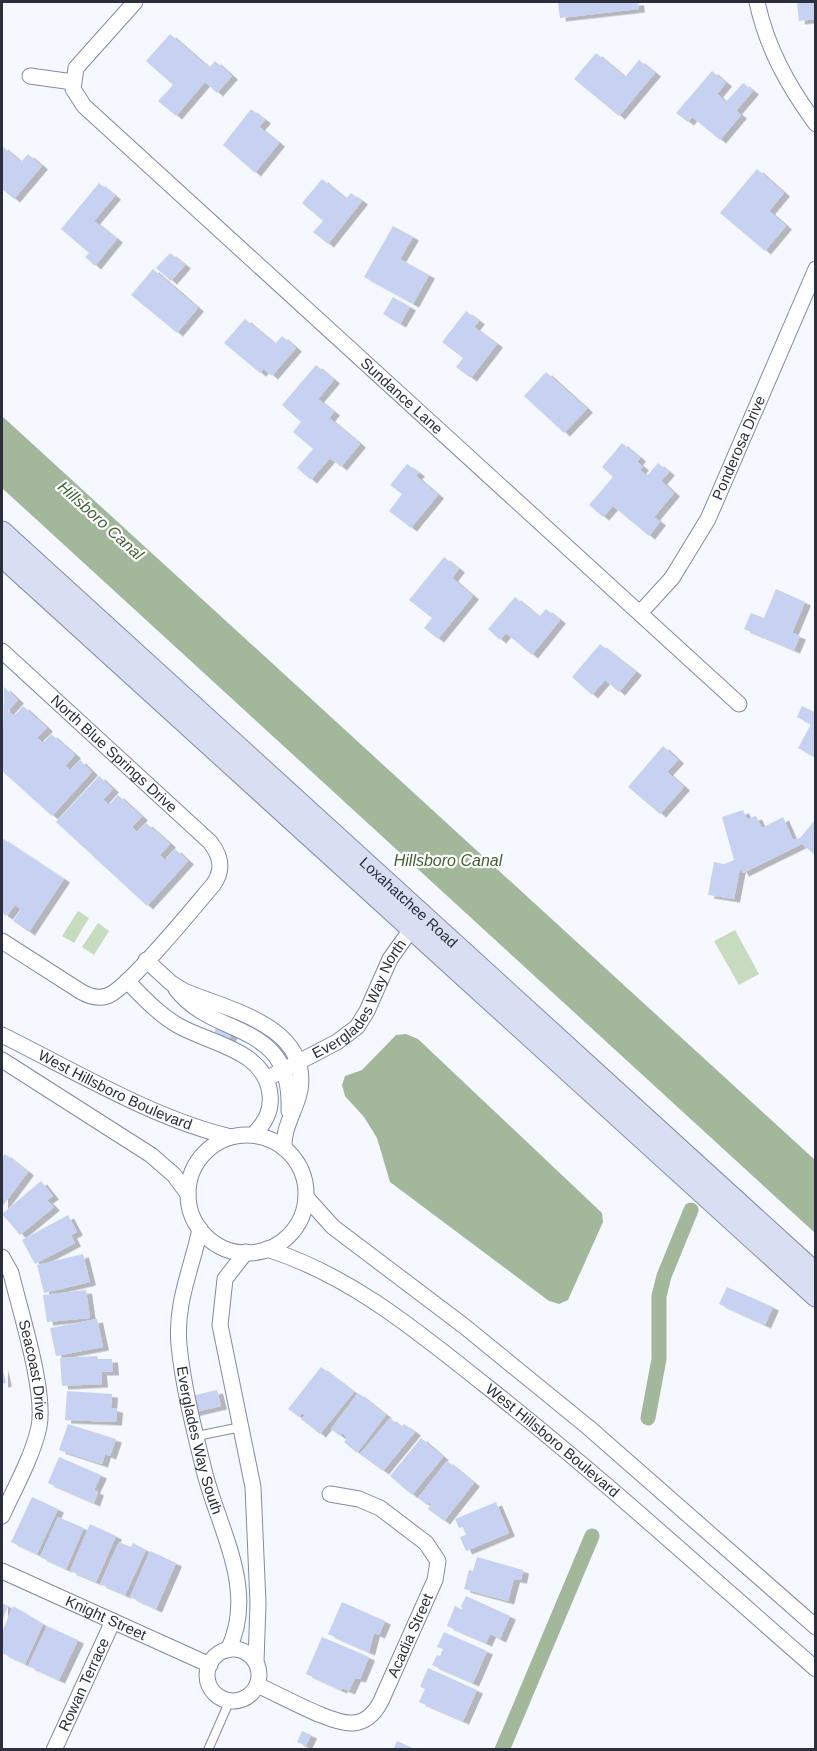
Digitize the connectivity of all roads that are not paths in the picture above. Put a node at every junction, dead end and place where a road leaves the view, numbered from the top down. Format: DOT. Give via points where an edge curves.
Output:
graph roads {
  1 [pos="135,2"];
  2 [pos="757,2"];
  3 [pos="30,76"];
  4 [pos="73,82"];
  5 [pos="816,124"];
  6 [pos="816,269"];
  7 [pos="2,532"];
  8 [pos="2,556"];
  9 [pos="640,613"];
  10 [pos="2,651"];
  11 [pos="739,704"];
  12 [pos="412,928"];
  13 [pos="2,941"];
  14 [pos="146,960"];
  15 [pos="127,981"];
  16 [pos="209,1008"];
  17 [pos="2,1035"];
  18 [pos="198,1035"];
  19 [pos="2,1060"];
  20 [pos="299,1062"];
  21 [pos="283,1070"];
  22 [pos="266,1078"];
  23 [pos="289,1117"];
  24 [pos="253,1135"];
  25 [pos="231,1137"];
  26 [pos="284,1148"];
  27 [pos="188,1194"];
  28 [pos="306,1197"];
  29 [pos="200,1229"];
  30 [pos="267,1249"];
  31 [pos="246,1252"];
  32 [pos="2,1257"];
  33 [pos="816,1274"];
  34 [pos="816,1296"];
  35 [pos="241,1427"];
  36 [pos="197,1436"];
  37 [pos="330,1494"];
  38 [pos="2,1516"];
  39 [pos="2,1570"];
  40 [pos="112,1621"];
  41 [pos="816,1627"];
  42 [pos="228,1650"];
  43 [pos="256,1662"];
  44 [pos="210,1665"];
  45 [pos="816,1669"];
  46 [pos="257,1685"];
  47 [pos="230,1700"];
  48 [pos="54,1749"];
  49 [pos="208,1749"];
  1 -- 4 [label="street" via="76,68"];
  2 -- 5 [label="street" via="779,67"];
  3 -- 4 [label="street"];
  4 -- 9 [label="street, Sundance Lane" via="77,98 84,106"];
  6 -- 9 [label="street, Ponderosa Drive" via="708,519 672,578"];
  7 -- 33 [label="main road, Loxahatchee Road"];
  8 -- 12 [label="main road, Loxahatchee Road"];
  9 -- 11 [label="street, Sundance Lane"];
  10 -- 14 [label="street, North Blue Springs Drive" via="215,848 220,861 213,885"];
  12 -- 20 [label="street, Everglades Way North" via="390,959 357,1027"];
  12 -- 34 [label="main road, Loxahatchee Road"];
  13 -- 15 [label="street" via="80,991 99,997 116,991"];
  14 -- 15 [label="street"];
  14 -- 16 [label="street, Everglades Way North" via="171,983"];
  15 -- 18 [label="street" via="168,1019"];
  16 -- 18 [label="street"];
  16 -- 20 [label="street, Everglades Way North" via="272,1029"];
  16 -- 21 [label="street, Everglades Way North" via="257,1037"];
  17 -- 25 [label="street, West Hillsboro Boulevard" via="151,1108"];
  18 -- 22 [label="street" via="244,1055"];
  19 -- 27 [label="street, West Hillsboro Boulevard" via="151,1155"];
  20 -- 21 [label="street, Everglades Way North"];
  20 -- 23 [label="street, Everglades Way North" via="300,1089"];
  21 -- 22 [label="street, Everglades Way North"];
  21 -- 23 [label="street, Everglades Way North"];
  22 -- 24 [label="street" via="270,1108 265,1122"];
  23 -- 26 [label="street, Everglades Way North"];
  24 -- 25 [label="street"];
  24 -- 26 [label="street"];
  25 -- 27 [label="street" via="216,1143 200,1158 192,1171"];
  26 -- 28 [label="street" via="301,1170"];
  27 -- 29 [label="street" via="191,1213"];
  28 -- 30 [label="street" via="297,1225"];
  28 -- 41 [label="street" via="333,1227 580,1420"];
  29 -- 31 [label="street" via="220,1247"];
  29 -- 36 [label="street, Everglades Way South" via="184,1282 178,1325 183,1373"];
  30 -- 31 [label="street"];
  30 -- 45 [label="street, West Hillsboro Boulevard" via="355,1289 428,1340 584,1466"];
  31 -- 35 [label="street" via="225,1279 220,1314 221,1337"];
  32 -- 38 [label="street, Seacoast Drive" via="11,1273 41,1401 33,1449"];
  35 -- 36 [label="lane"];
  35 -- 43 [label="street" via="254,1501"];
  36 -- 42 [label="street, Everglades Way South" via="238,1584 238,1621"];
  37 -- 46 [label="street, Acadia Street" via="374,1504 426,1543 438,1562 435,1580 381,1701 364,1720 336,1720"];
  39 -- 40 [label="street, Knight Street"];
  40 -- 44 [label="street, Knight Street"];
  40 -- 48 [label="street, Rowan Terrace"];
  42 -- 43 [label="street" via="244,1652"];
  42 -- 44 [label="street"];
  43 -- 46 [label="street"];
  44 -- 47 [label="street" via="209,1684 218,1695"];
  46 -- 47 [label="street" via="243,1699"];
  47 -- 49 [label="lane"];
}
